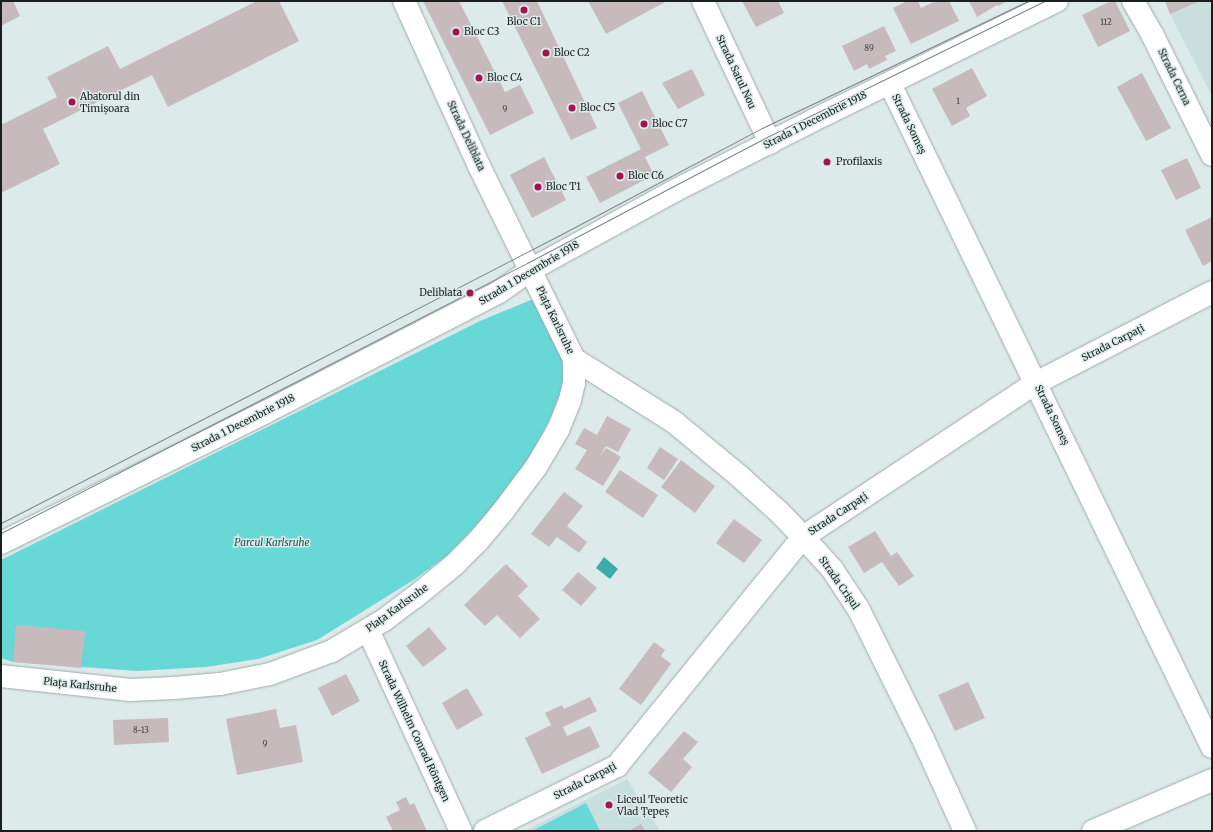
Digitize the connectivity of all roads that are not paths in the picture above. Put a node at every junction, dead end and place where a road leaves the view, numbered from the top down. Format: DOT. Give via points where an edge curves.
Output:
graph roads {
  1 [pos="404,1"];
  2 [pos="703,1"];
  3 [pos="1057,1"];
  4 [pos="1133,1"];
  5 [pos="890,84"];
  6 [pos="770,143"];
  7 [pos="1212,155"];
  8 [pos="530,270"];
  9 [pos="1212,292"];
  10 [pos="574,359"];
  11 [pos="1036,383"];
  12 [pos="803,537"];
  13 [pos="1,543"];
  14 [pos="368,630"];
  15 [pos="1,676"];
  16 [pos="1212,747"];
  17 [pos="1212,780"];
  18 [pos="461,831"];
  19 [pos="485,831"];
  20 [pos="965,831"];
  21 [pos="1093,831"];
  1 -- 8 [label="street, Strada Deliblata" via="479,166"];
  2 -- 6 [label="street, Strada Satul Nou"];
  3 -- 5 [label="street, Strada 1 Decembrie 1918"];
  4 -- 7 [label="street, Strada Cerna"];
  5 -- 6 [label="street, Strada 1 Decembrie 1918"];
  5 -- 11 [label="street, Strada Someș"];
  6 -- 8 [label="street, Strada 1 Decembrie 1918" via="674,191"];
  8 -- 10 [label="street, Piața Karlsruhe"];
  8 -- 13 [label="street, Strada 1 Decembrie 1918" via="499,292 264,413"];
  9 -- 11 [label="street, Strada Carpați"];
  10 -- 12 [label="street, Strada Crișul" via="674,422 738,475"];
  10 -- 14 [label="street, Piața Karlsruhe" via="574,383 558,430 536,467 503,511 455,564 415,597"];
  11 -- 12 [label="street, Strada Carpați"];
  11 -- 16 [label="street, Strada Someș"];
  12 -- 19 [label="street, Strada Carpați" via="617,766"];
  12 -- 20 [label="street, Strada Crișul" via="832,569 859,610"];
  14 -- 15 [label="street, Piața Karlsruhe" via="332,651 305,662 270,674 220,684 130,690"];
  14 -- 18 [label="street, Strada Wilhelm Conrad Röntgen"];
  17 -- 21 [label="street"];
}
